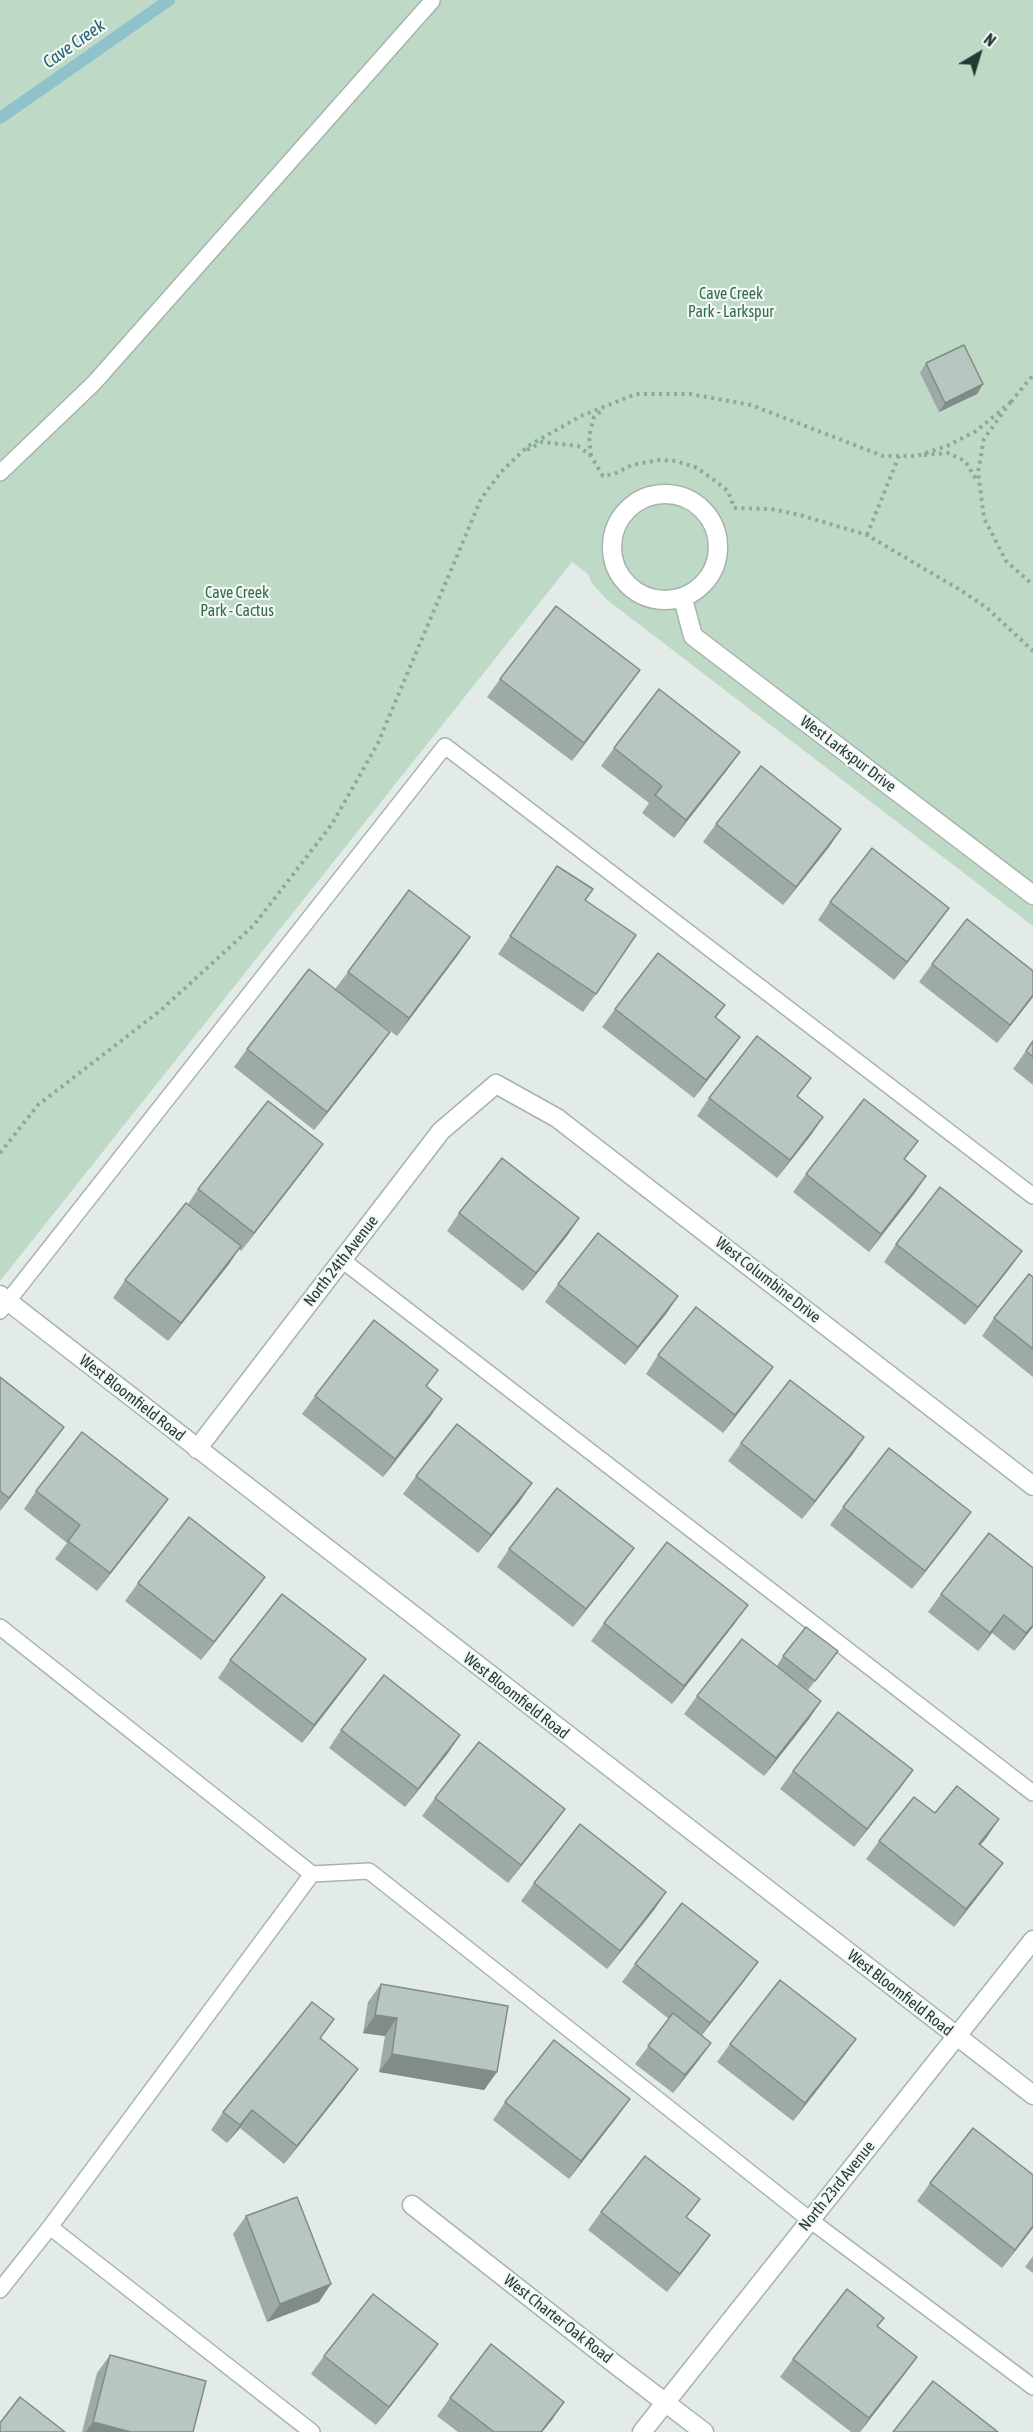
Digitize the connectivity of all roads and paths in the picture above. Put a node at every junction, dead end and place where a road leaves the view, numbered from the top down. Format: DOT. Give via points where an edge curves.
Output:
graph roads {
  1 [pos="432,1"];
  2 [pos="1033,375"];
  3 [pos="1011,402"];
  4 [pos="607,405"];
  5 [pos="522,453"];
  6 [pos="591,456"];
  7 [pos="899,456"];
  8 [pos="917,456"];
  9 [pos="0,472"];
  10 [pos="980,485"];
  11 [pos="867,535"];
  12 [pos="1033,585"];
  13 [pos="683,599"];
  14 [pos="1033,651"];
  15 [pos="1033,895"];
  16 [pos="496,1084"];
  17 [pos="0,1153"];
  18 [pos="1033,1196"];
  19 [pos="342,1260"];
  20 [pos="3,1302"];
  21 [pos="197,1449"];
  22 [pos="1033,1486"];
  23 [pos="0,1627"];
  24 [pos="1033,1793"];
  25 [pos="312,1874"];
  26 [pos="1033,1940"];
  27 [pos="956,2037"];
  28 [pos="1033,2095"];
  29 [pos="412,2205"];
  30 [pos="810,2220"];
  31 [pos="50,2227"];
  32 [pos="0,2290"];
  33 [pos="1033,2387"];
  34 [pos="665,2402"];
  35 [pos="312,2432"];
  36 [pos="642,2432"];
  37 [pos="704,2432"];
  1 -- 9 [label="lane" via="94,383"];
  2 -- 3 [label="path"];
  3 -- 8 [label="path" via="976,431"];
  3 -- 10 [label="path" via="984,439 978,472"];
  4 -- 5 [label="path" via="581,416"];
  4 -- 6 [label="path" via="594,417 589,436"];
  4 -- 7 [label="path" via="636,393 690,394 751,405 883,456"];
  5 -- 6 [label="path" via="542,442 578,446"];
  5 -- 17 [label="path" via="501,472 481,499 378,743 332,824 254,925 161,1010 38,1105"];
  6 -- 11 [label="path" via="603,476 632,465 675,461 695,467 728,491 734,508 771,509"];
  7 -- 8 [label="path"];
  7 -- 11 [label="path"];
  8 -- 10 [label="path" via="948,453 965,461"];
  10 -- 12 [label="path" via="984,518 1006,561"];
  11 -- 14 [label="path" via="987,608"];
  13 -- 13 [label="street" via="705,585 718,562 718,536 707,513 686,497 660,493 635,502 618,520 611,545 614,562 616,571 633,591 657,601"];
  13 -- 15 [label="street, West Larkspur Drive" via="693,636"];
  16 -- 19 [label="street, North 24th Avenue" via="441,1131"];
  16 -- 22 [label="street, West Columbine Drive" via="557,1118"];
  18 -- 20 [label="lane" via="444,746"];
  19 -- 21 [label="street, North 24th Avenue"];
  19 -- 24 [label="lane"];
  20 -- 21 [label="street, West Bloomfield Road"];
  21 -- 27 [label="street, West Bloomfield Road"];
  23 -- 25 [label="lane"];
  25 -- 30 [label="lane" via="369,1871"];
  25 -- 31 [label="lane"];
  26 -- 27 [label="street, North 23rd Avenue"];
  27 -- 28 [label="street, West Bloomfield Road"];
  27 -- 30 [label="street, North 23rd Avenue"];
  29 -- 34 [label="street, West Charter Oak Road"];
  30 -- 33 [label="lane"];
  30 -- 34 [label="street, North 23rd Avenue"];
  31 -- 32 [label="lane"];
  31 -- 35 [label="lane"];
  34 -- 36 [label="street, North 23rd Avenue"];
  34 -- 37 [label="street, West Charter Oak Road"];
}
